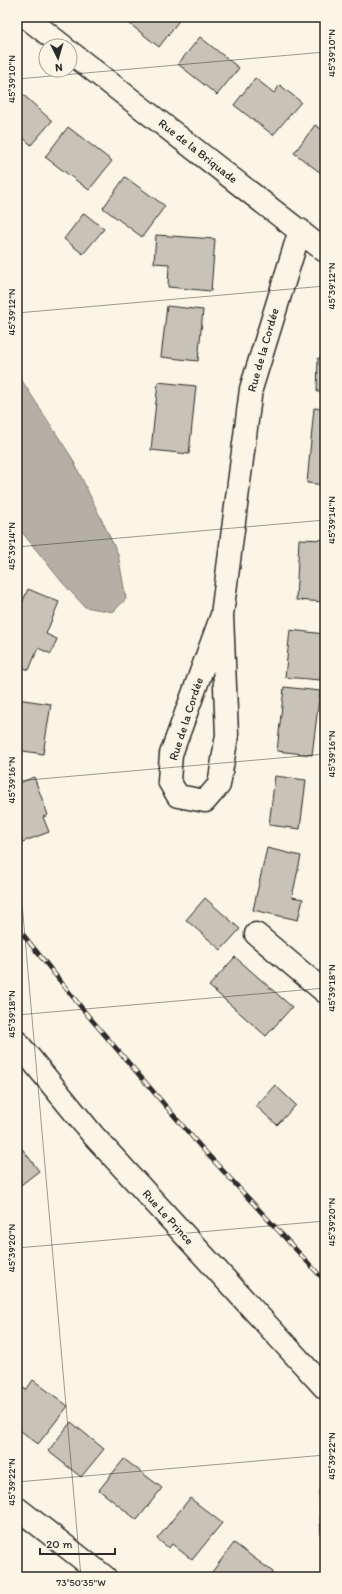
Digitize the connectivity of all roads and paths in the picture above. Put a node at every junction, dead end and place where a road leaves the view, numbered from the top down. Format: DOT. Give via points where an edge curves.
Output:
graph roads {
  1 [pos="26,17"];
  2 [pos="53,38"];
  3 [pos="78,58"];
  4 [pos="300,230"];
  5 [pos="325,251"];
  6 [pos="222,615"];
  7 [pos="256,934"];
  8 [pos="325,992"];
  9 [pos="17,1042"];
  10 [pos="325,1388"];
  11 [pos="17,1508"];
  12 [pos="105,1577"];
  1 -- 2 [label="street"];
  3 -- 4 [label="street, Rue de la Briquade"];
  4 -- 5 [label="street, Rue de la Briquade"];
  4 -- 6 [label="street, Rue de la Cordée" via="250,389"];
  6 -- 6 [label="street, Rue de la Cordée" via="171,754 169,781 178,796 205,801 219,785 227,735"];
  7 -- 8 [label="street"];
  9 -- 10 [label="street, Rue Le Prince" via="93,1135"];
  11 -- 12 [label="street"];
}
